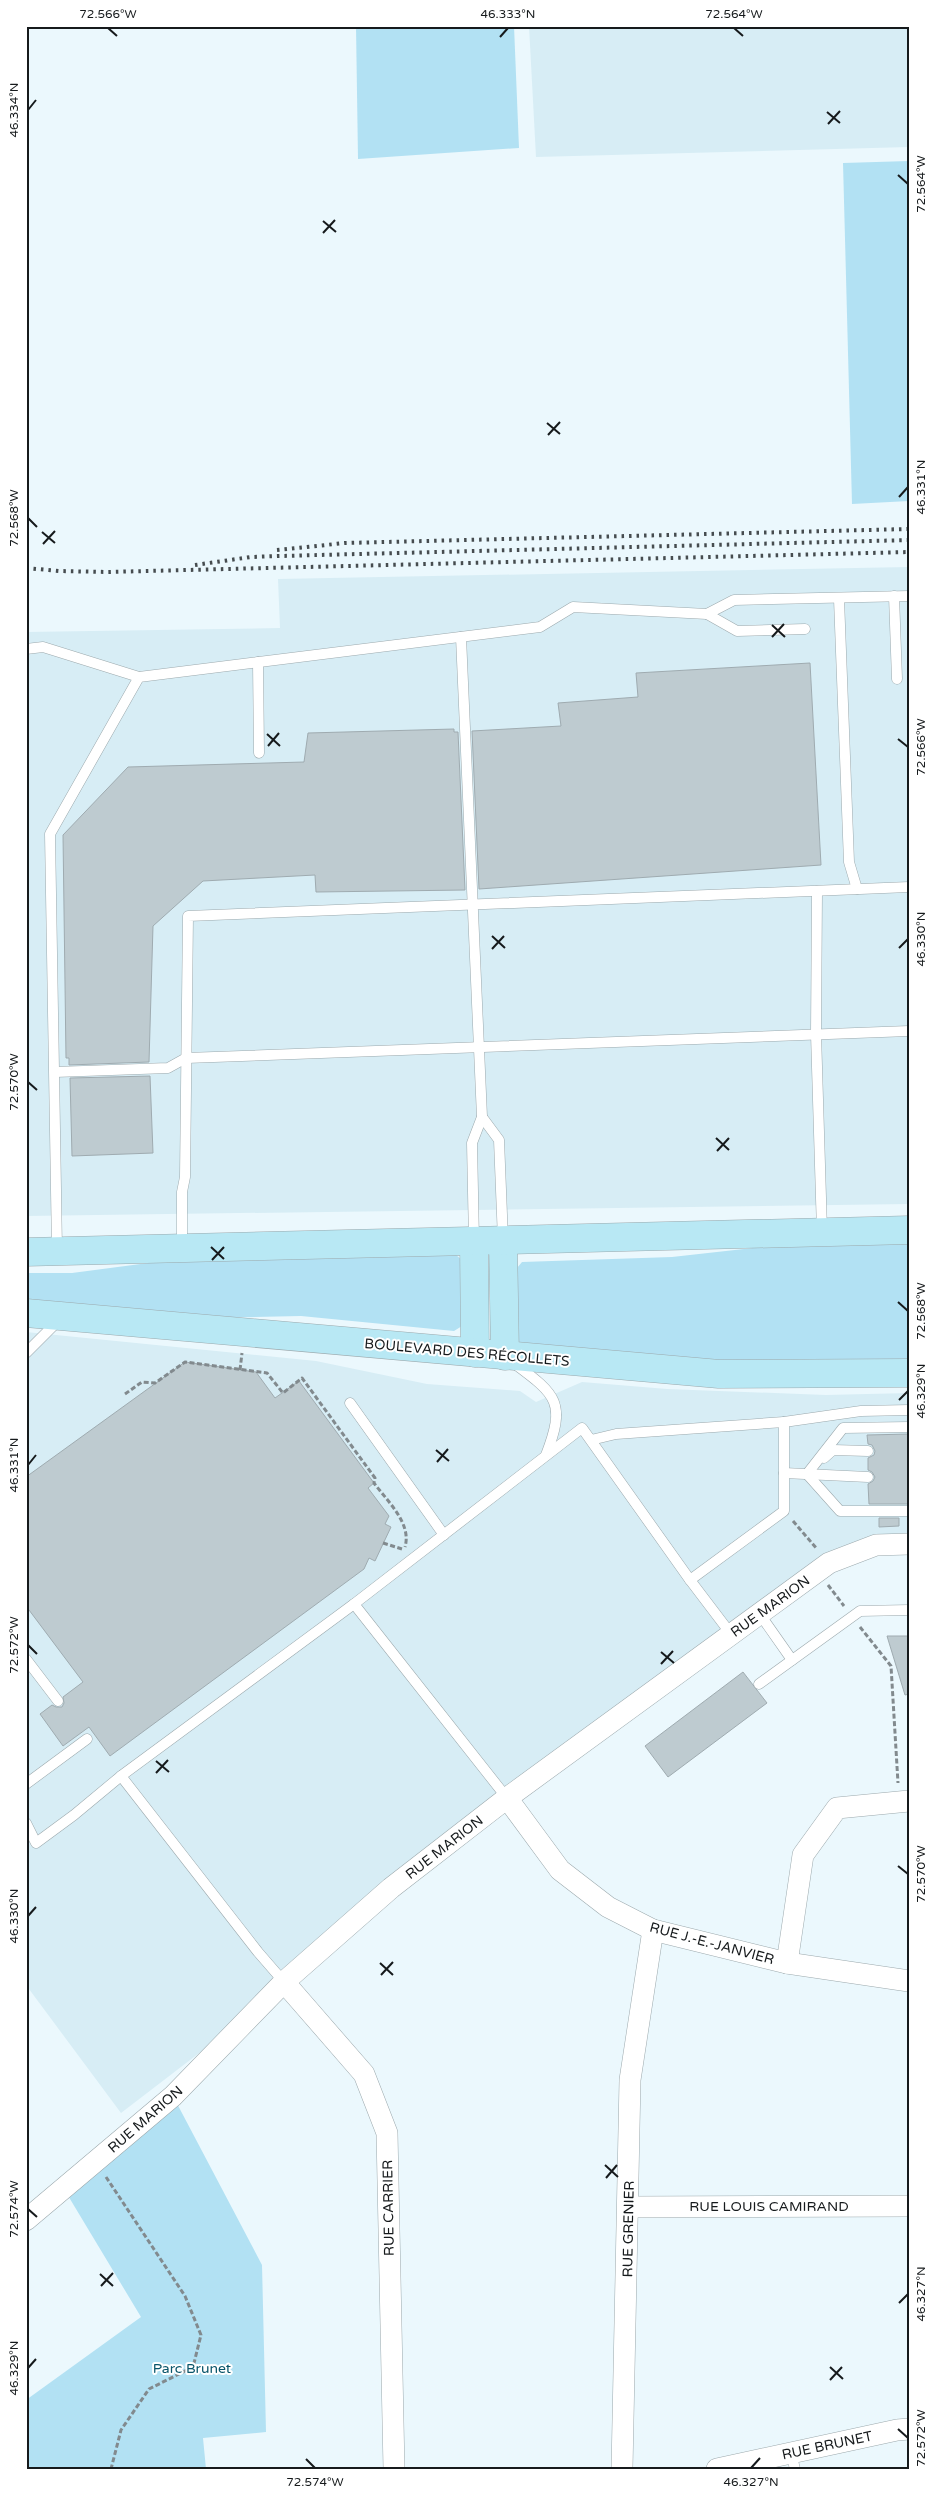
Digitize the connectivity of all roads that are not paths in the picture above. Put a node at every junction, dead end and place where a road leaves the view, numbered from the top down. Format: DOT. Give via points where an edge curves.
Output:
graph roads {
  1 [pos="894,596"];
  2 [pos="909,596"];
  3 [pos="839,598"];
  4 [pos="708,614"];
  5 [pos="805,629"];
  6 [pos="461,637"];
  7 [pos="26,649"];
  8 [pos="258,662"];
  9 [pos="139,677"];
  10 [pos="897,679"];
  11 [pos="260,753"];
  12 [pos="909,887"];
  13 [pos="857,889"];
  14 [pos="817,891"];
  15 [pos="474,905"];
  16 [pos="909,1031"];
  17 [pos="816,1034"];
  18 [pos="480,1047"];
  19 [pos="186,1058"];
  20 [pos="55,1072"];
  21 [pos="482,1116"];
  22 [pos="909,1230"];
  23 [pos="822,1232"];
  24 [pos="503,1241"];
  25 [pos="474,1242"];
  26 [pos="182,1249"];
  27 [pos="26,1252"];
  28 [pos="58,1252"];
  29 [pos="26,1313"];
  30 [pos="62,1316"];
  31 [pos="26,1353"];
  32 [pos="475,1353"];
  33 [pos="504,1356"];
  34 [pos="909,1373"];
  35 [pos="350,1403"];
  36 [pos="909,1410"];
  37 [pos="784,1422"];
  38 [pos="909,1427"];
  39 [pos="591,1440"];
  40 [pos="868,1451"];
  41 [pos="546,1456"];
  42 [pos="784,1473"];
  43 [pos="807,1474"];
  44 [pos="868,1477"];
  45 [pos="909,1511"];
  46 [pos="444,1536"];
  47 [pos="909,1544"];
  48 [pos="690,1580"];
  49 [pos="354,1604"];
  50 [pos="909,1610"];
  51 [pos="759,1613"];
  52 [pos="731,1634"];
  53 [pos="26,1659"];
  54 [pos="792,1660"];
  55 [pos="759,1684"];
  56 [pos="58,1701"];
  57 [pos="87,1739"];
  58 [pos="121,1776"];
  59 [pos="26,1784"];
  60 [pos="507,1798"];
  61 [pos="904,1800"];
  62 [pos="26,1823"];
  63 [pos="653,1930"];
  64 [pos="787,1963"];
  65 [pos="909,1981"];
  66 [pos="284,1982"];
  67 [pos="909,2206"];
  68 [pos="629,2207"];
  69 [pos="26,2220"];
  70 [pos="909,2429"];
  71 [pos="793,2461"];
  72 [pos="394,2469"];
  73 [pos="622,2469"];
  74 [pos="717,2469"];
  1 -- 2 [label="lane"];
  1 -- 3 [label="lane"];
  1 -- 10 [label="lane"];
  3 -- 4 [label="lane" via="734,600"];
  3 -- 13 [label="lane" via="849,862"];
  4 -- 5 [label="lane" via="737,631"];
  4 -- 6 [label="lane" via="573,607 540,627"];
  6 -- 8 [label="lane"];
  6 -- 15 [label="lane"];
  7 -- 9 [label="lane" via="43,647"];
  8 -- 9 [label="lane"];
  8 -- 11 [label="lane"];
  9 -- 20 [label="lane" via="50,834"];
  12 -- 13 [label="lane"];
  13 -- 14 [label="lane"];
  14 -- 15 [label="lane"];
  14 -- 17 [label="lane"];
  15 -- 18 [label="lane"];
  15 -- 19 [label="lane" via="188,916"];
  16 -- 17 [label="lane"];
  17 -- 18 [label="lane"];
  17 -- 23 [label="lane"];
  18 -- 19 [label="lane"];
  18 -- 21 [label="lane"];
  19 -- 20 [label="lane" via="168,1068"];
  19 -- 26 [label="lane"];
  20 -- 28 [label="lane"];
  21 -- 24 [label="lane" via="499,1140"];
  21 -- 25 [label="lane" via="472,1143"];
  22 -- 23 [label="main road"];
  23 -- 24 [label="main road"];
  24 -- 25 [label="main road"];
  24 -- 33 [label="main road"];
  25 -- 26 [label="main road"];
  25 -- 32 [label="main road"];
  26 -- 28 [label="main road"];
  27 -- 28 [label="main road"];
  29 -- 30 [label="main road, BOULEVARD DES RÉCOLLETS"];
  30 -- 31 [label="lane"];
  30 -- 32 [label="main road, BOULEVARD DES RÉCOLLETS"];
  32 -- 33 [label="main road, BOULEVARD DES RÉCOLLETS"];
  33 -- 34 [label="main road, BOULEVARD DES RÉCOLLETS" via="744,1375"];
  33 -- 41 [label="lane" via="546,1387 553,1398 555,1425"];
  35 -- 46 [label="lane"];
  36 -- 37 [label="lane" via="861,1412"];
  37 -- 39 [label="lane" via="616,1434"];
  37 -- 42 [label="lane"];
  38 -- 43 [label="lane" via="843,1428"];
  39 -- 41 [label="lane" via="582,1428"];
  39 -- 48 [label="lane"];
  40 -- 43 [label="lane" via="833,1450"];
  41 -- 46 [label="lane"];
  42 -- 43 [label="lane"];
  42 -- 48 [label="lane" via="784,1512"];
  43 -- 44 [label="lane"];
  43 -- 45 [label="lane" via="840,1511"];
  46 -- 49 [label="lane"];
  47 -- 51 [label="street, RUE MARION" via="876,1544 823,1567"];
  48 -- 52 [label="lane"];
  49 -- 58 [label="lane"];
  49 -- 60 [label="lane"];
  50 -- 54 [label="lane" via="860,1611"];
  51 -- 52 [label="street, RUE MARION"];
  51 -- 54 [label="lane"];
  52 -- 60 [label="street, RUE MARION"];
  53 -- 56 [label="lane"];
  54 -- 55 [label="lane"];
  57 -- 59 [label="lane"];
  58 -- 62 [label="lane" via="36,1843"];
  58 -- 66 [label="lane"];
  60 -- 63 [label="street, RUE J.-E.-JANVIER" via="560,1870 608,1906"];
  60 -- 66 [label="street, RUE MARION" via="391,1888"];
  61 -- 64 [label="street" via="837,1808 804,1855"];
  63 -- 64 [label="street, RUE J.-E.-JANVIER"];
  63 -- 68 [label="street, RUE GRENIER" via="630,2080"];
  64 -- 65 [label="street, RUE J.-E.-JANVIER"];
  66 -- 69 [label="street, RUE MARION" via="173,2096"];
  66 -- 72 [label="street, RUE CARRIER" via="364,2074 387,2133"];
  67 -- 68 [label="street, RUE LOUIS CAMIRAND"];
  68 -- 73 [label="street, RUE GRENIER"];
  70 -- 71 [label="street, RUE BRUNET"];
  71 -- 74 [label="street, RUE BRUNET"];
}
